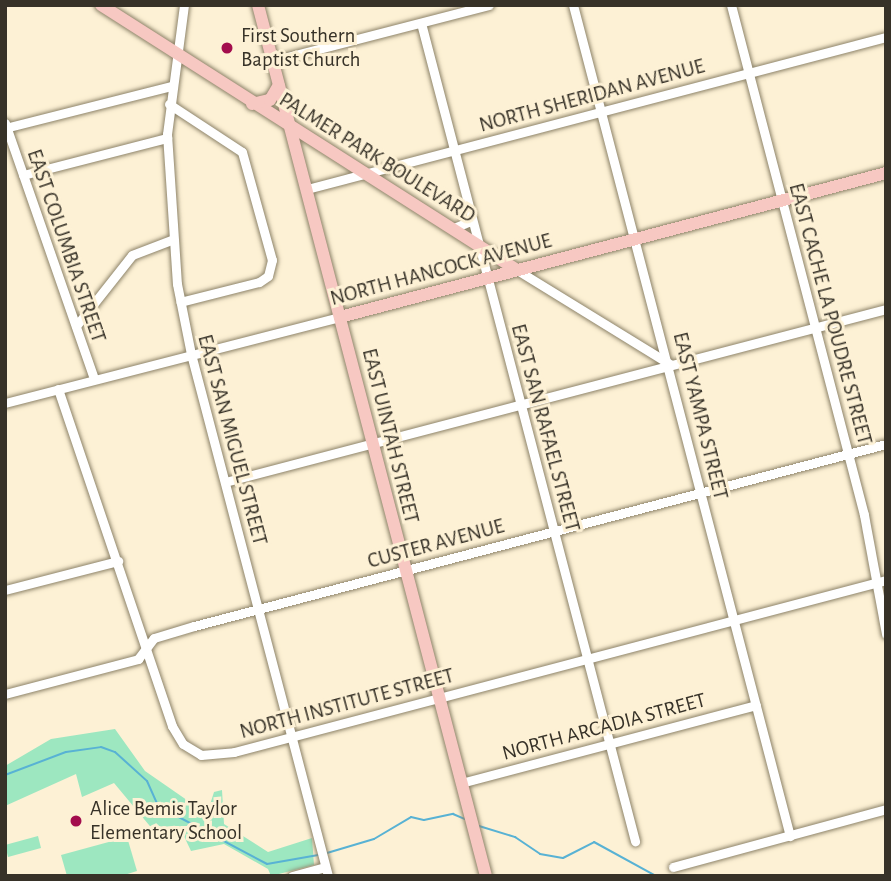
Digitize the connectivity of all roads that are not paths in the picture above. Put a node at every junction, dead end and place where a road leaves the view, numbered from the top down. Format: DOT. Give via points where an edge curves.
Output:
graph roads {
  1 [pos="101,5"];
  2 [pos="184,5"];
  3 [pos="258,5"];
  4 [pos="489,5"];
  5 [pos="573,5"];
  6 [pos="731,5"];
  7 [pos="421,23"];
  8 [pos="886,37"];
  9 [pos="175,54"];
  10 [pos="272,61"];
  11 [pos="749,73"];
  12 [pos="279,85"];
  13 [pos="171,86"];
  14 [pos="252,103"];
  15 [pos="169,104"];
  16 [pos="602,111"];
  17 [pos="6,126"];
  18 [pos="291,128"];
  19 [pos="167,138"];
  20 [pos="454,149"];
  21 [pos="886,173"];
  22 [pos="362,174"];
  23 [pos="23,175"];
  24 [pos="307,189"];
  25 [pos="782,200"];
  26 [pos="471,215"];
  27 [pos="454,228"];
  28 [pos="637,238"];
  29 [pos="172,240"];
  30 [pos="479,244"];
  31 [pos="517,270"];
  32 [pos="488,278"];
  33 [pos="180,302"];
  34 [pos="886,309"];
  35 [pos="340,317"];
  36 [pos="76,326"];
  37 [pos="815,327"];
  38 [pos="191,354"];
  39 [pos="670,364"];
  40 [pos="94,379"];
  41 [pos="58,389"];
  42 [pos="5,403"];
  43 [pos="521,404"];
  44 [pos="372,443"];
  45 [pos="886,444"];
  46 [pos="848,453"];
  47 [pos="225,481"];
  48 [pos="703,492"];
  49 [pos="554,531"];
  50 [pos="118,561"];
  51 [pos="405,570"];
  52 [pos="886,580"];
  53 [pos="874,583"];
  54 [pos="5,590"];
  55 [pos="257,609"];
  56 [pos="735,621"];
  57 [pos="886,634"];
  58 [pos="147,651"];
  59 [pos="587,660"];
  60 [pos="5,694"];
  61 [pos="439,698"];
  62 [pos="756,705"];
  63 [pos="290,736"];
  64 [pos="609,743"];
  65 [pos="462,788"];
  66 [pos="886,810"];
  67 [pos="790,836"];
  68 [pos="635,841"];
  69 [pos="324,862"];
  70 [pos="673,867"];
  71 [pos="292,876"];
  72 [pos="486,876"];
  1 -- 9 [label="main road, PALMER PARK BOULEVARD"];
  2 -- 9 [label="street, EAST SAN MIGUEL STREET"];
  3 -- 10 [label="main road, EAST UINTAH STREET"];
  4 -- 7 [label="street"];
  5 -- 16 [label="street, EAST YAMPA STREET"];
  6 -- 11 [label="street, EAST CACHE LA POUDRE STREET"];
  7 -- 10 [label="street"];
  7 -- 20 [label="street, EAST SAN RAFAEL STREET"];
  8 -- 11 [label="street, NORTH SHERIDAN AVENUE"];
  9 -- 13 [label="street, EAST SAN MIGUEL STREET"];
  9 -- 14 [label="main road, PALMER PARK BOULEVARD"];
  10 -- 12 [label="main road, EAST UINTAH STREET"];
  11 -- 16 [label="street, NORTH SHERIDAN AVENUE"];
  11 -- 25 [label="street, EAST CACHE LA POUDRE STREET"];
  12 -- 14 [label="main road" via="270,100"];
  12 -- 18 [label="main road, EAST UINTAH STREET"];
  13 -- 15 [label="street, EAST SAN MIGUEL STREET"];
  13 -- 17 [label="street"];
  14 -- 18 [label="main road, PALMER PARK BOULEVARD"];
  15 -- 19 [label="street, EAST SAN MIGUEL STREET"];
  15 -- 33 [label="street" via="242,152 272,260 264,280"];
  16 -- 20 [label="street, NORTH SHERIDAN AVENUE"];
  16 -- 28 [label="street, EAST YAMPA STREET"];
  17 -- 23 [label="street, EAST COLUMBIA STREET"];
  18 -- 22 [label="main road, PALMER PARK BOULEVARD"];
  18 -- 24 [label="main road, EAST UINTAH STREET"];
  19 -- 23 [label="street"];
  19 -- 29 [label="street, EAST SAN MIGUEL STREET"];
  20 -- 22 [label="street, NORTH SHERIDAN AVENUE"];
  20 -- 26 [label="street, EAST SAN RAFAEL STREET"];
  21 -- 25 [label="main road, NORTH HANCOCK AVENUE"];
  22 -- 24 [label="street, NORTH SHERIDAN AVENUE"];
  22 -- 27 [label="main road, PALMER PARK BOULEVARD"];
  23 -- 36 [label="street, EAST COLUMBIA STREET"];
  24 -- 35 [label="main road, EAST UINTAH STREET"];
  25 -- 28 [label="main road, NORTH HANCOCK AVENUE"];
  25 -- 37 [label="street, EAST CACHE LA POUDRE STREET"];
  26 -- 27 [label="street" via="468,222"];
  26 -- 30 [label="street, EAST SAN RAFAEL STREET"];
  27 -- 30 [label="main road, PALMER PARK BOULEVARD"];
  28 -- 31 [label="main road, NORTH HANCOCK AVENUE"];
  28 -- 39 [label="street, EAST YAMPA STREET"];
  29 -- 33 [label="street, EAST SAN MIGUEL STREET"];
  29 -- 36 [label="street" via="132,255"];
  30 -- 31 [label="main road, PALMER PARK BOULEVARD"];
  30 -- 32 [label="street, EAST SAN RAFAEL STREET"];
  31 -- 32 [label="main road, NORTH HANCOCK AVENUE"];
  31 -- 39 [label="street, PALMER PARK BOULEVARD"];
  32 -- 35 [label="main road, NORTH HANCOCK AVENUE"];
  32 -- 43 [label="street, EAST SAN RAFAEL STREET"];
  33 -- 38 [label="street, EAST SAN MIGUEL STREET"];
  34 -- 37 [label="street"];
  35 -- 38 [label="street, NORTH HANCOCK AVENUE"];
  35 -- 44 [label="main road, EAST UINTAH STREET"];
  36 -- 40 [label="street, EAST COLUMBIA STREET"];
  37 -- 39 [label="street"];
  37 -- 46 [label="street, EAST CACHE LA POUDRE STREET"];
  38 -- 40 [label="street, NORTH HANCOCK AVENUE"];
  38 -- 47 [label="street, EAST SAN MIGUEL STREET"];
  39 -- 43 [label="street"];
  39 -- 48 [label="street, EAST YAMPA STREET"];
  40 -- 41 [label="street, NORTH HANCOCK AVENUE"];
  41 -- 42 [label="street, NORTH HANCOCK AVENUE"];
  41 -- 50 [label="street, NORTH INSTITUTE STREET"];
  43 -- 44 [label="street"];
  43 -- 49 [label="street, EAST SAN RAFAEL STREET"];
  44 -- 47 [label="street"];
  44 -- 51 [label="main road, EAST UINTAH STREET"];
  45 -- 46 [label="street, CUSTER AVENUE"];
  46 -- 48 [label="street, CUSTER AVENUE"];
  46 -- 53 [label="street, EAST CACHE LA POUDRE STREET" via="867,529"];
  47 -- 55 [label="street, EAST SAN MIGUEL STREET"];
  48 -- 49 [label="street, CUSTER AVENUE"];
  48 -- 56 [label="street, EAST YAMPA STREET"];
  49 -- 51 [label="street, CUSTER AVENUE"];
  49 -- 59 [label="street, EAST SAN RAFAEL STREET"];
  50 -- 54 [label="street"];
  50 -- 58 [label="street, NORTH INSTITUTE STREET"];
  51 -- 55 [label="street, CUSTER AVENUE"];
  51 -- 61 [label="main road, EAST UINTAH STREET"];
  52 -- 53 [label="street, NORTH INSTITUTE STREET"];
  53 -- 56 [label="street, NORTH INSTITUTE STREET"];
  53 -- 57 [label="street, EAST CACHE LA POUDRE STREET"];
  55 -- 58 [label="street, CUSTER AVENUE" via="153,638"];
  55 -- 63 [label="street, EAST SAN MIGUEL STREET"];
  56 -- 59 [label="street, NORTH INSTITUTE STREET"];
  56 -- 62 [label="street, EAST YAMPA STREET"];
  58 -- 60 [label="street, CUSTER AVENUE" via="138,659"];
  58 -- 63 [label="street, NORTH INSTITUTE STREET" via="172,726 189,749 216,755"];
  59 -- 61 [label="street, NORTH INSTITUTE STREET"];
  59 -- 64 [label="street, EAST SAN RAFAEL STREET"];
  61 -- 63 [label="street, NORTH INSTITUTE STREET"];
  61 -- 65 [label="main road, EAST UINTAH STREET"];
  62 -- 64 [label="street, NORTH ARCADIA STREET"];
  62 -- 67 [label="street, EAST YAMPA STREET"];
  63 -- 69 [label="street, EAST SAN MIGUEL STREET"];
  64 -- 65 [label="street, NORTH ARCADIA STREET"];
  64 -- 68 [label="street, EAST SAN RAFAEL STREET"];
  65 -- 72 [label="main road, EAST UINTAH STREET"];
  66 -- 67 [label="street"];
  67 -- 70 [label="street"];
  69 -- 71 [label="street"];
}
